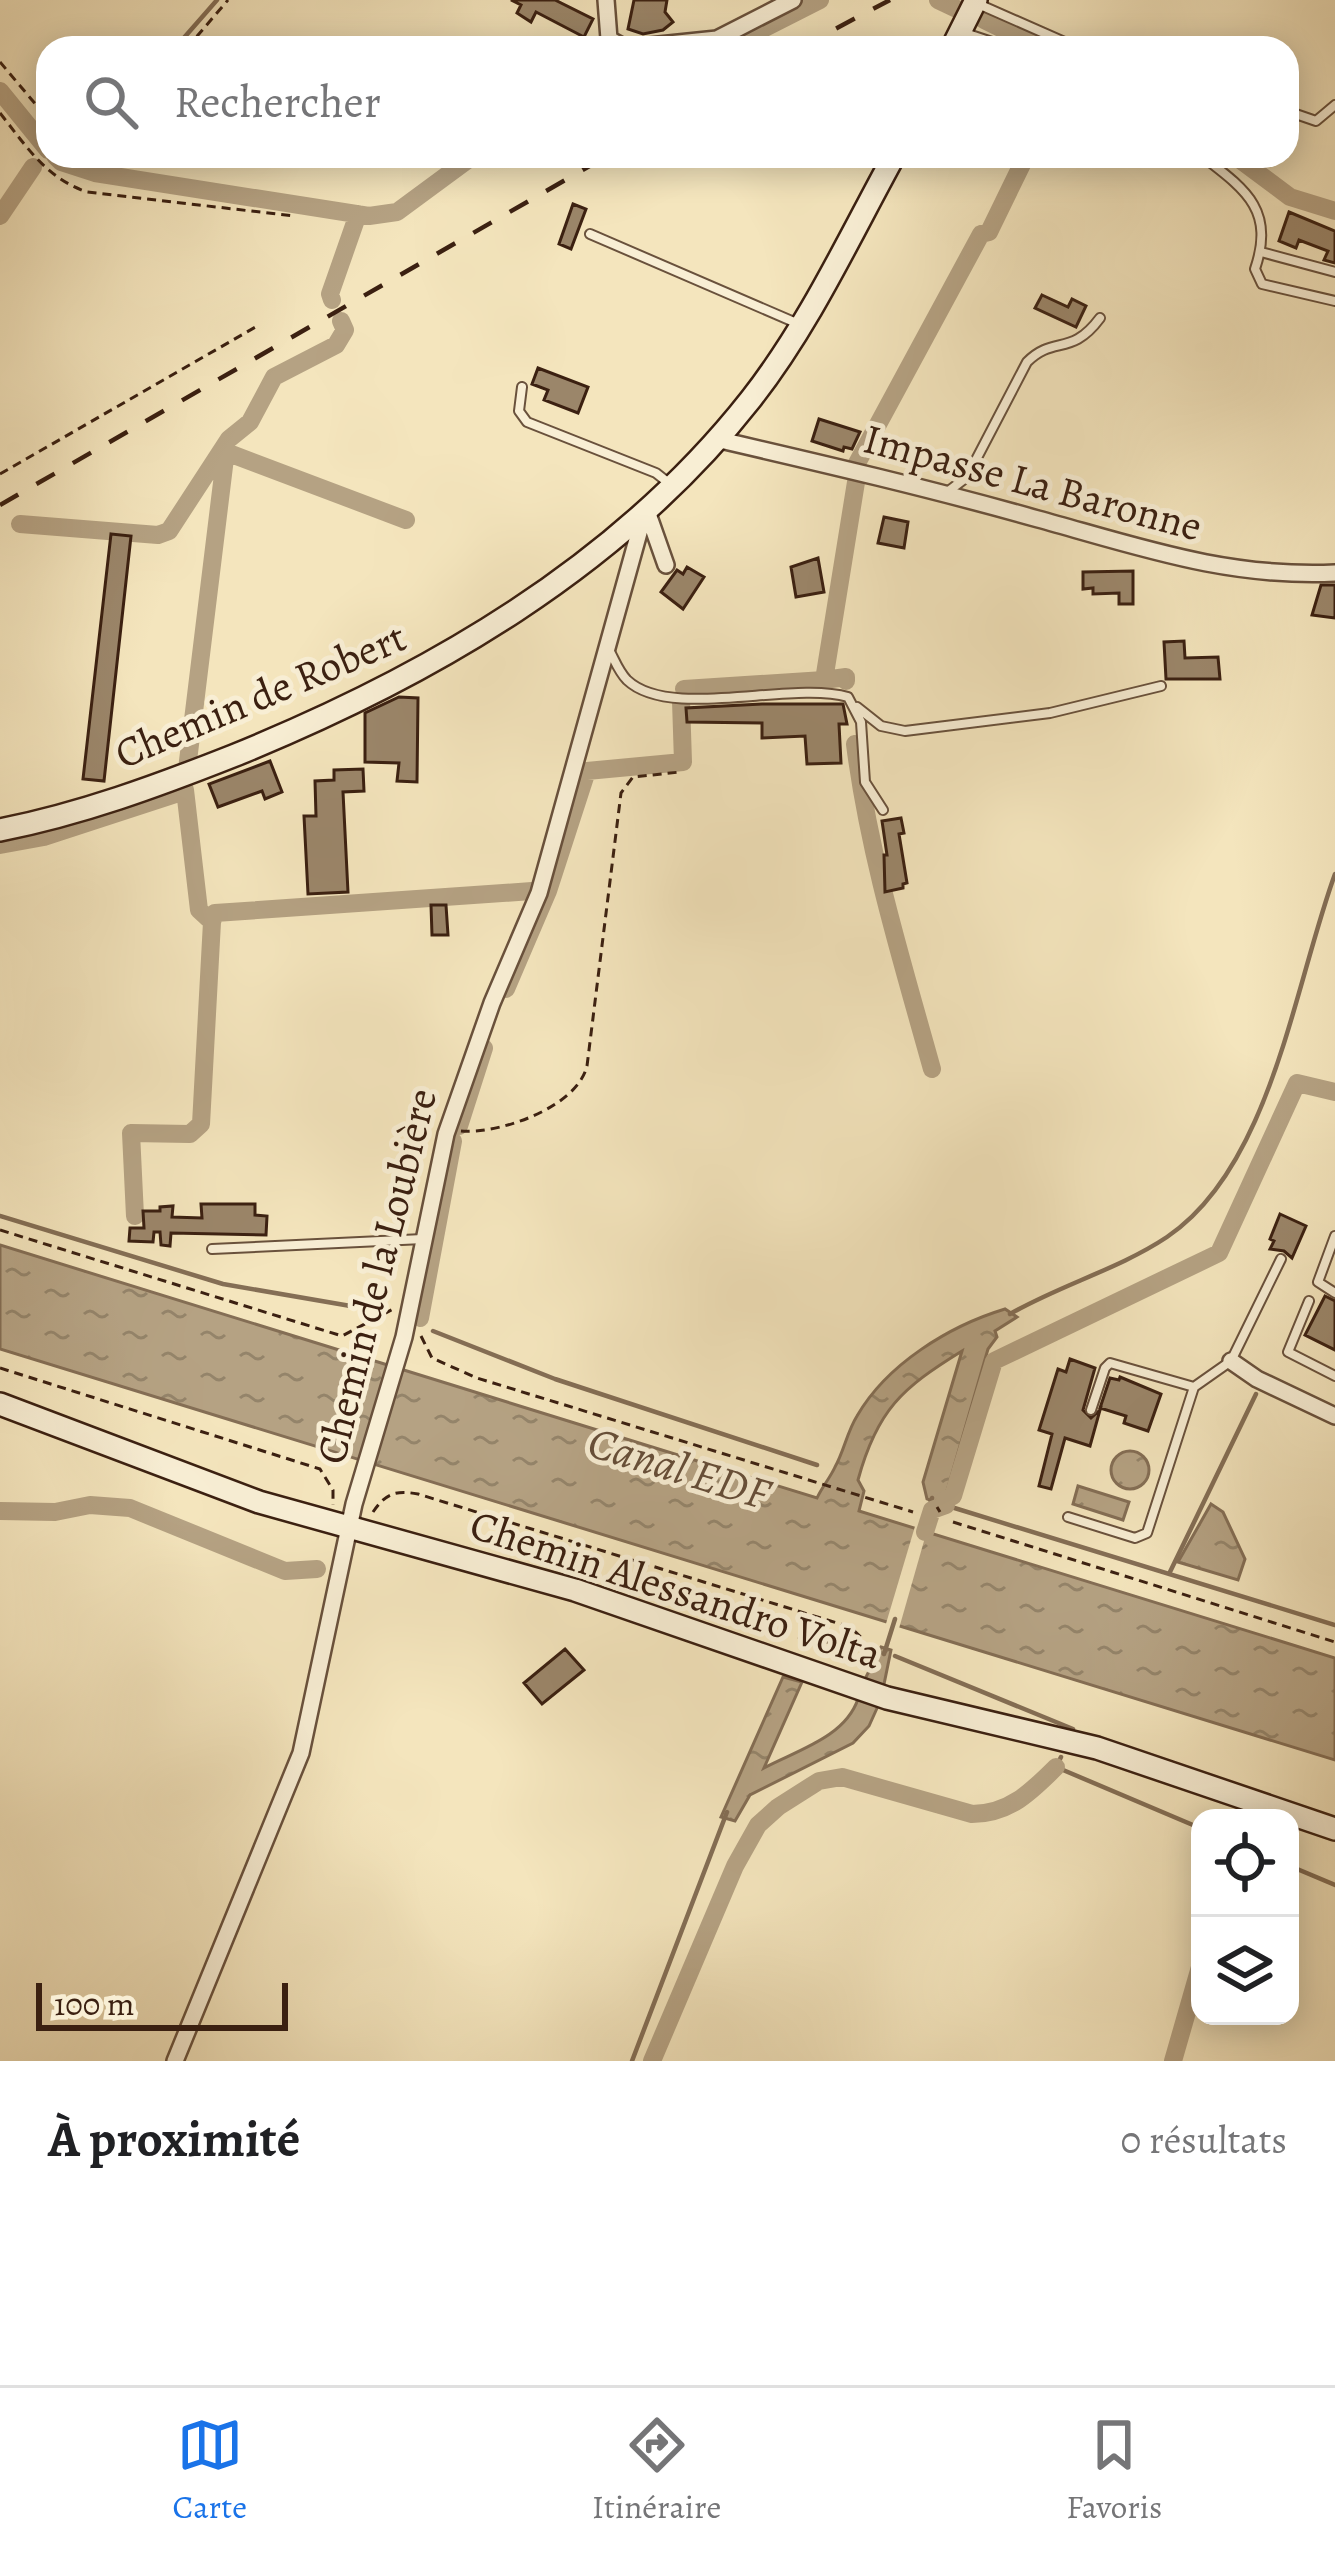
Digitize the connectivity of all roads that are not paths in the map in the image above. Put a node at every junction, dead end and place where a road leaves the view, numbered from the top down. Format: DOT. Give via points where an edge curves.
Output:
graph roads {
  1 [pos="793,0"];
  2 [pos="976,1"];
  3 [pos="600,2"];
  4 [pos="607,36"];
  5 [pos="725,36"];
  6 [pos="958,36"];
  7 [pos="1052,36"];
  8 [pos="1335,105"];
  9 [pos="1299,115"];
  10 [pos="887,168"];
  11 [pos="1216,168"];
  12 [pos="590,234"];
  13 [pos="1261,252"];
  14 [pos="1335,272"];
  15 [pos="1335,301"];
  16 [pos="1100,318"];
  17 [pos="802,325"];
  18 [pos="522,388"];
  19 [pos="716,439"];
  20 [pos="671,485"];
  21 [pos="945,494"];
  22 [pos="646,508"];
  23 [pos="666,565"];
  24 [pos="1335,573"];
  25 [pos="608,646"];
  26 [pos="1161,686"];
  27 [pos="852,701"];
  28 [pos="883,810"];
  29 [pos="0,830"];
  30 [pos="1335,1236"];
  31 [pos="425,1239"];
  32 [pos="212,1249"];
  33 [pos="1281,1259"];
  34 [pos="1335,1293"];
  35 [pos="1309,1301"];
  36 [pos="1231,1361"];
  37 [pos="1335,1376"];
  38 [pos="1194,1388"];
  39 [pos="1301,1400"];
  40 [pos="0,1404"];
  41 [pos="1091,1410"];
  42 [pos="1334,1413"];
  43 [pos="1294,1418"];
  44 [pos="1068,1516"];
  45 [pos="346,1529"];
  46 [pos="1335,1829"];
  47 [pos="175,2061"];
  1 -- 5 [label="street"];
  2 -- 6 [label="main road"];
  2 -- 7 [label="lane"];
  3 -- 4 [label="street"];
  8 -- 9 [label="lane" via="1316,121"];
  10 -- 17 [label="main road, Chemin de Robert"];
  11 -- 13 [label="lane" via="1254,202 1263,219"];
  12 -- 17 [label="lane"];
  13 -- 14 [label="lane"];
  13 -- 15 [label="lane" via="1255,269 1262,284"];
  16 -- 21 [label="lane" via="1082,340 1044,349 1028,362 967,477"];
  17 -- 19 [label="main road, Chemin de Robert"];
  18 -- 20 [label="lane" via="518,411 527,422"];
  19 -- 20 [label="main road, Chemin de Robert"];
  19 -- 21 [label="street, Impasse La Baronne"];
  20 -- 22 [label="main road, Chemin de Robert"];
  21 -- 24 [label="street, Impasse La Baronne" via="1207,566"];
  22 -- 23 [label="street"];
  22 -- 25 [label="street, Chemin de la Loubière"];
  22 -- 29 [label="main road, Chemin de Robert" via="544,592 351,706 162,784"];
  25 -- 27 [label="lane" via="623,676 655,694 839,694"];
  25 -- 31 [label="street, Chemin de la Loubière" via="539,893 448,1130"];
  26 -- 27 [label="lane" via="1050,713 905,731 881,726"];
  27 -- 28 [label="lane" via="865,782"];
  30 -- 34 [label="lane" via="1318,1282"];
  31 -- 32 [label="lane"];
  31 -- 45 [label="street, Chemin de la Loubière"];
  33 -- 36 [label="lane"];
  35 -- 37 [label="lane" via="1288,1352"];
  36 -- 38 [label="lane"];
  36 -- 39 [label="street"];
  38 -- 41 [label="lane" via="1110,1363"];
  38 -- 44 [label="lane" via="1147,1533 1135,1538"];
  39 -- 42 [label="street"];
  39 -- 43 [label="street"];
  40 -- 45 [label="main road, Chemin Alessandro Volta"];
  45 -- 46 [label="main road, Chemin Alessandro Volta" via="575,1590 887,1698 1097,1748"];
  45 -- 47 [label="street, Chemin de la Loubière" via="292,1781"];
}
